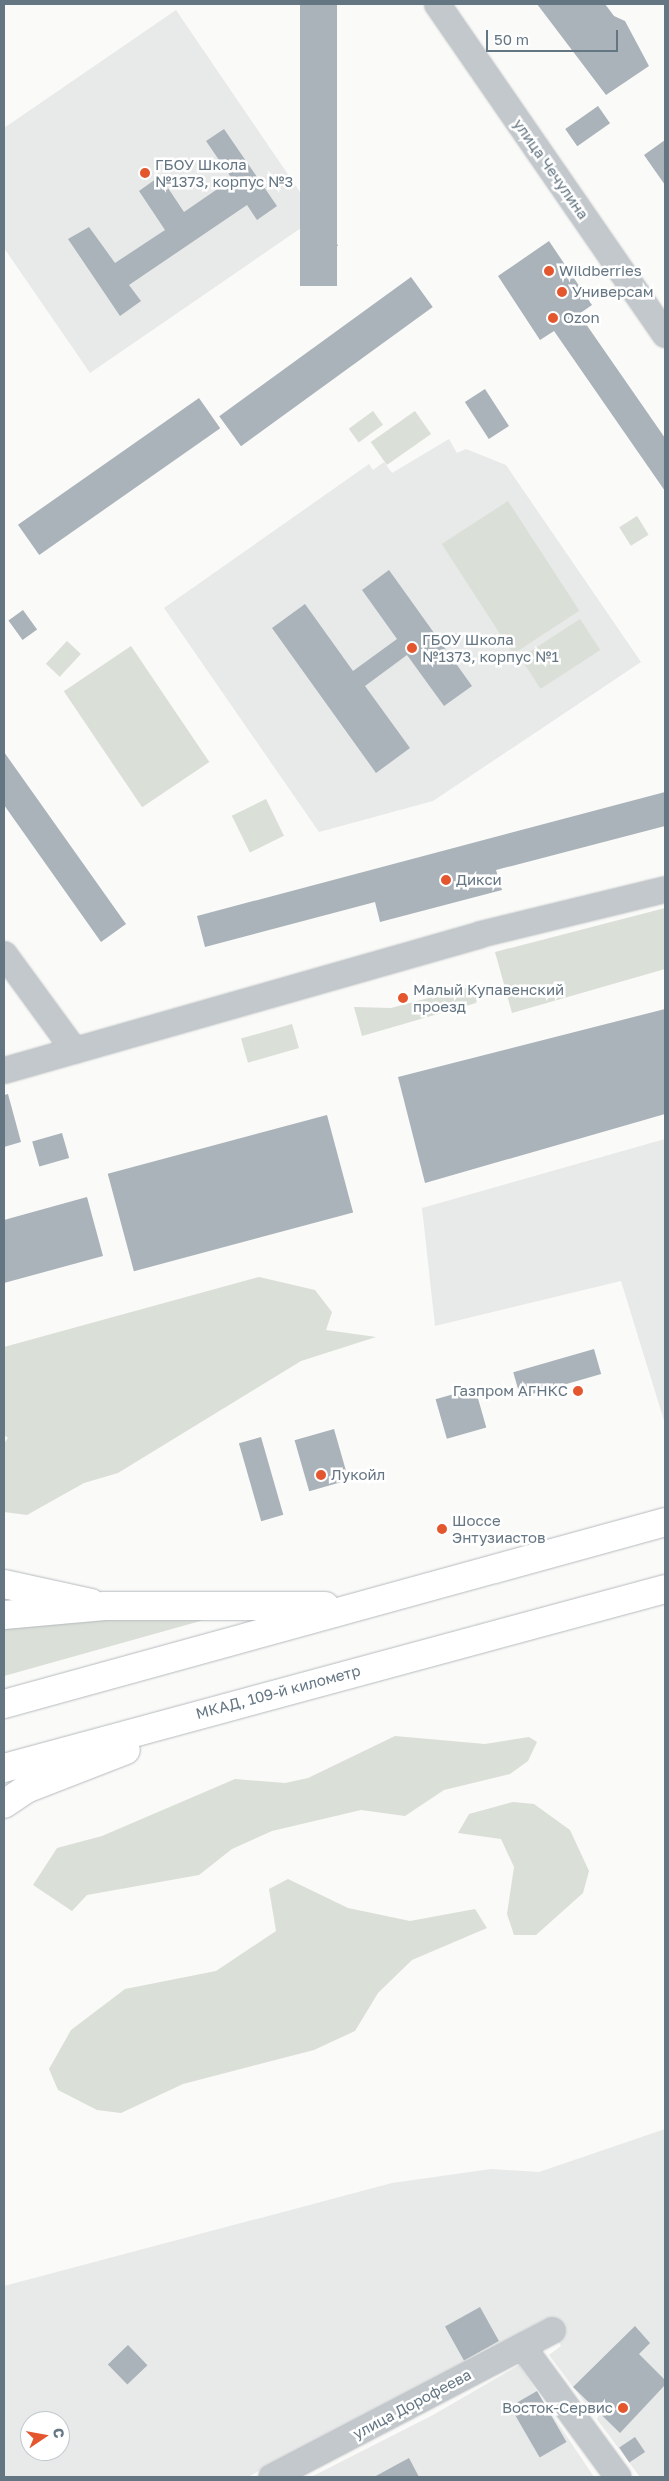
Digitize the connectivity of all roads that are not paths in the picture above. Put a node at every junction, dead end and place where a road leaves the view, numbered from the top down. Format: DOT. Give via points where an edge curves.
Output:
graph roads {
  1 [pos="437,4"];
  2 [pos="665,334"];
  3 [pos="665,889"];
  4 [pos="4,954"];
  5 [pos="74,1050"];
  6 [pos="4,1070"];
  7 [pos="665,1522"];
  8 [pos="4,1584"];
  9 [pos="665,1588"];
  10 [pos="369,1605"];
  11 [pos="104,1606"];
  12 [pos="4,1616"];
  13 [pos="267,1694"];
  14 [pos="4,1704"];
  15 [pos="4,1768"];
  16 [pos="4,1804"];
  17 [pos="552,2330"];
  18 [pos="522,2346"];
  19 [pos="271,2477"];
  20 [pos="618,2477"];
  1 -- 2 [label="street, улица Чечулина"];
  3 -- 5 [label="street" via="480,934"];
  4 -- 5 [label="street"];
  5 -- 6 [label="street"];
  7 -- 10 [label="main road"];
  8 -- 11 [label="main road"];
  9 -- 13 [label="main road, МКАД, 109-й километр"];
  10 -- 11 [label="main road"];
  10 -- 14 [label="main road"];
  11 -- 12 [label="main road"];
  13 -- 15 [label="main road, МКАД, 109-й километр"];
  13 -- 16 [label="main road" via="26,1789"];
  17 -- 18 [label="street, улица Дорофеева"];
  18 -- 19 [label="street, улица Дорофеева"];
  18 -- 20 [label="street"];
}
